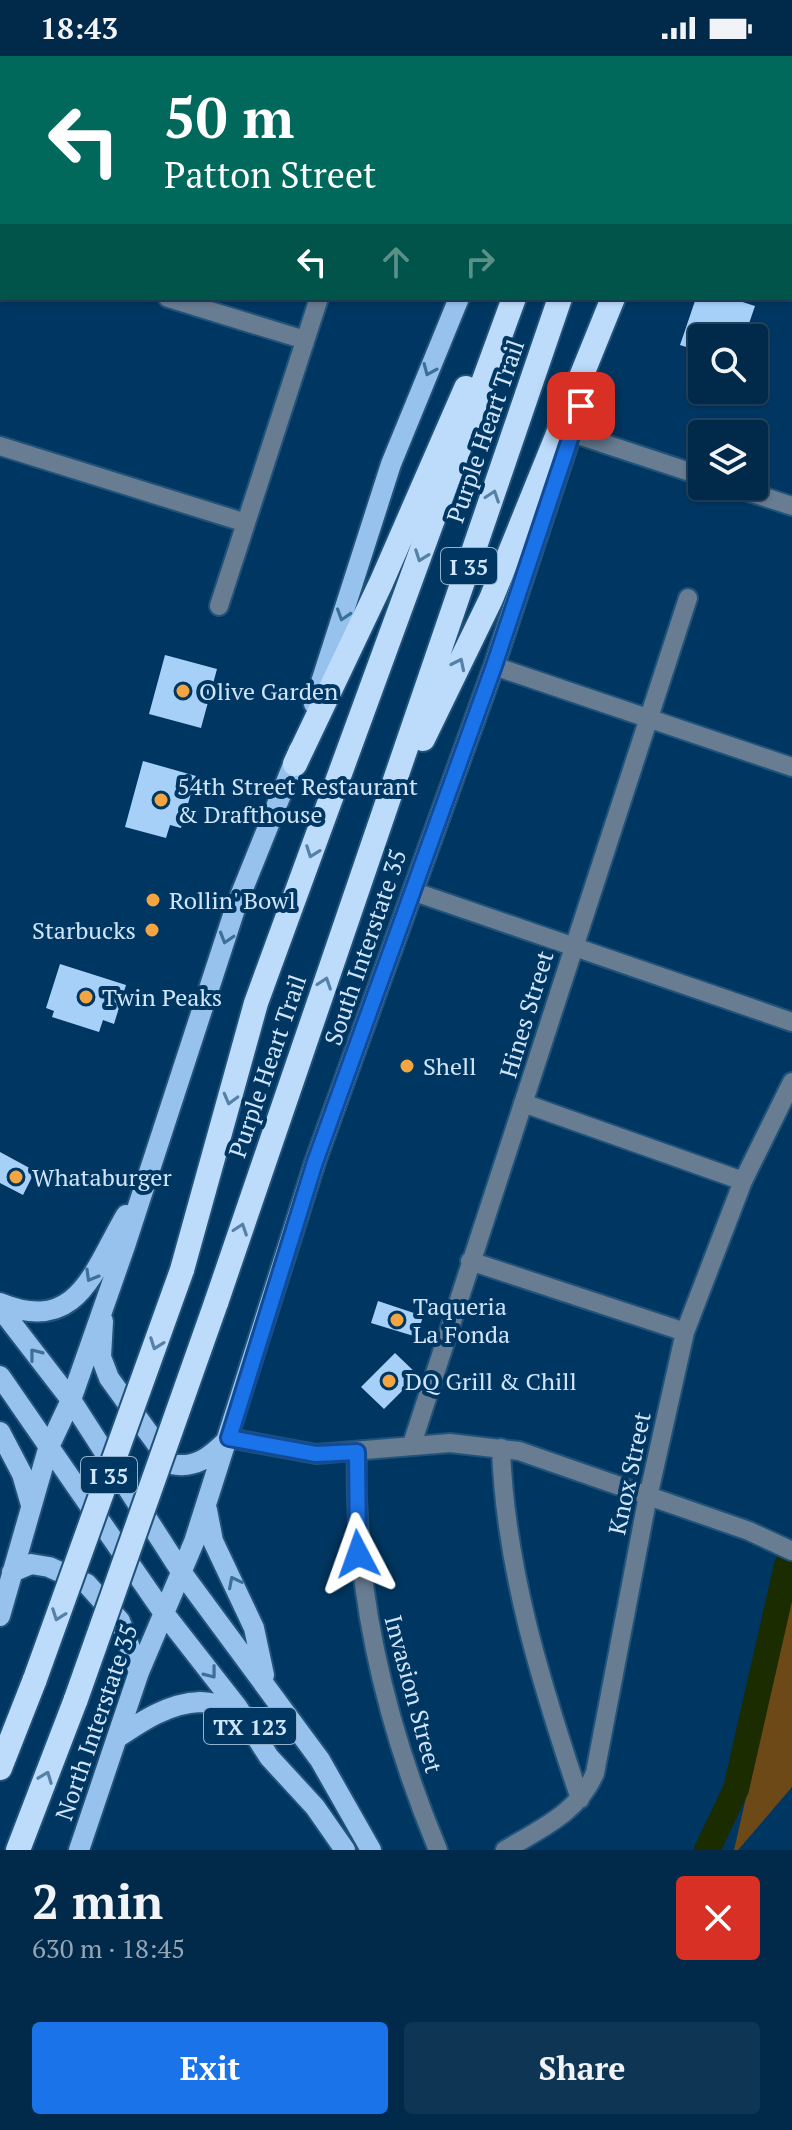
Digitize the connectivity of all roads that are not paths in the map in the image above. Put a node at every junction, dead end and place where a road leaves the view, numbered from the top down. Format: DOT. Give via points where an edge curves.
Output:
graph roads {
  1 [pos="175,300"];
  2 [pos="318,300"];
  3 [pos="458,300"];
  4 [pos="505,300"];
  5 [pos="513,300"];
  6 [pos="559,300"];
  7 [pos="613,300"];
  8 [pos="613,300"];
  9 [pos="305,340"];
  10 [pos="572,433"];
  11 [pos="0,446"];
  12 [pos="688,471"];
  13 [pos="768,498"];
  14 [pos="792,506"];
  15 [pos="246,523"];
  16 [pos="688,598"];
  17 [pos="219,606"];
  18 [pos="494,666"];
  19 [pos="647,716"];
  20 [pos="295,764"];
  21 [pos="792,767"];
  22 [pos="376,835"];
  23 [pos="412,891"];
  24 [pos="573,946"];
  25 [pos="792,1022"];
  26 [pos="792,1082"];
  27 [pos="523,1103"];
  28 [pos="743,1181"];
  29 [pos="144,1184"];
  30 [pos="470,1261"];
  31 [pos="104,1300"];
  32 [pos="0,1306"];
  33 [pos="685,1332"];
  34 [pos="0,1376"];
  35 [pos="71,1400"];
  36 [pos="0,1432"];
  37 [pos="229,1438"];
  38 [pos="412,1444"];
  39 [pos="501,1448"];
  40 [pos="48,1449"];
  41 [pos="357,1452"];
  42 [pos="648,1496"];
  43 [pos="207,1505"];
  44 [pos="31,1507"];
  45 [pos="792,1551"];
  46 [pos="12,1572"];
  47 [pos="182,1573"];
  48 [pos="163,1612"];
  49 [pos="0,1616"];
  50 [pos="139,1672"];
  51 [pos="266,1682"];
  52 [pos="238,1708"];
  53 [pos="117,1738"];
  54 [pos="0,1768"];
  55 [pos="580,1799"];
  56 [pos="18,1850"];
  57 [pos="79,1850"];
  58 [pos="345,1850"];
  59 [pos="371,1850"];
  60 [pos="438,1850"];
  61 [pos="505,1850"];
  1 -- 9 [label="street"];
  2 -- 9 [label="street"];
  3 -- 20 [label="main road, one-way" via="391,464"];
  4 -- 20 [label="highway"];
  5 -- 54 [label="highway, Purple Heart Trail / I 35, one-way, bridge" via="256,1003 182,1270"];
  22 -- 6 [label="highway, Purple Heart Trail / I 35, one-way"];
  22 -- 7 [label="highway, one-way" via="491,599"];
  8 -- 10 [label="main road, South Interstate 35"];
  9 -- 15 [label="street"];
  10 -- 12 [label="street"];
  10 -- 18 [label="main road, South Interstate 35"];
  11 -- 15 [label="street"];
  13 -- 14 [label="street"];
  15 -- 17 [label="street"];
  16 -- 19 [label="street, Hines Street"];
  18 -- 19 [label="street"];
  18 -- 23 [label="main road, South Interstate 35"];
  19 -- 21 [label="street"];
  19 -- 24 [label="street, Hines Street"];
  20 -- 29 [label="main road, one-way" via="236,906"];
  56 -- 22 [label="highway, Purple Heart Trail / I 35, one-way, bridge" via="216,1303"];
  23 -- 24 [label="street"];
  23 -- 37 [label="main road, South Interstate 35" via="305,1189"];
  24 -- 25 [label="street"];
  24 -- 27 [label="street, Hines Street"];
  26 -- 28 [label="street, Knox Street"];
  27 -- 28 [label="street"];
  27 -- 30 [label="street, Hines Street"];
  28 -- 33 [label="street, Knox Street"];
  29 -- 31 [label="main road"];
  29 -- 32 [label="main road, one-way" via="87,1284 71,1302 47,1314"];
  30 -- 33 [label="street"];
  30 -- 38 [label="street, Hines Street"];
  31 -- 35 [label="main road"];
  31 -- 37 [label="main road" via="101,1357 109,1378 171,1464 197,1463"];
  35 -- 32 [label="main road, one-way"];
  33 -- 42 [label="street, Knox Street"];
  34 -- 40 [label="main road, TX 123"];
  35 -- 40 [label="main road"];
  35 -- 47 [label="main road"];
  36 -- 44 [label="main road" via="22,1474"];
  37 -- 41 [label="street" via="316,1454"];
  37 -- 43 [label="main road, South Interstate 35"];
  38 -- 39 [label="street"];
  38 -- 41 [label="street"];
  39 -- 42 [label="street"];
  39 -- 55 [label="street" via="515,1565 537,1671"];
  40 -- 44 [label="main road"];
  40 -- 48 [label="main road, TX 123"];
  41 -- 60 [label="street, Invasion Street" via="358,1554 369,1628 406,1765"];
  42 -- 45 [label="street"];
  42 -- 55 [label="street, Knox Street" via="598,1762"];
  43 -- 47 [label="main road, South Interstate 35"];
  51 -- 43 [label="main road, one-way" via="254,1628 213,1541"];
  44 -- 46 [label="main road"];
  46 -- 49 [label="main road"];
  46 -- 50 [label="main road" via="31,1564 87,1584 120,1621"];
  47 -- 48 [label="main road, South Interstate 35"];
  47 -- 51 [label="main road"];
  48 -- 50 [label="main road, North Interstate 35"];
  48 -- 52 [label="main road, TX 123, one-way"];
  50 -- 53 [label="main road, North Interstate 35"];
  51 -- 59 [label="main road" via="320,1760"];
  52 -- 53 [label="main road" via="204,1702 179,1706 146,1718"];
  52 -- 58 [label="main road, TX 123" via="269,1757"];
  53 -- 57 [label="main road, North Interstate 35"];
  55 -- 61 [label="street, Knox Street"];
}
